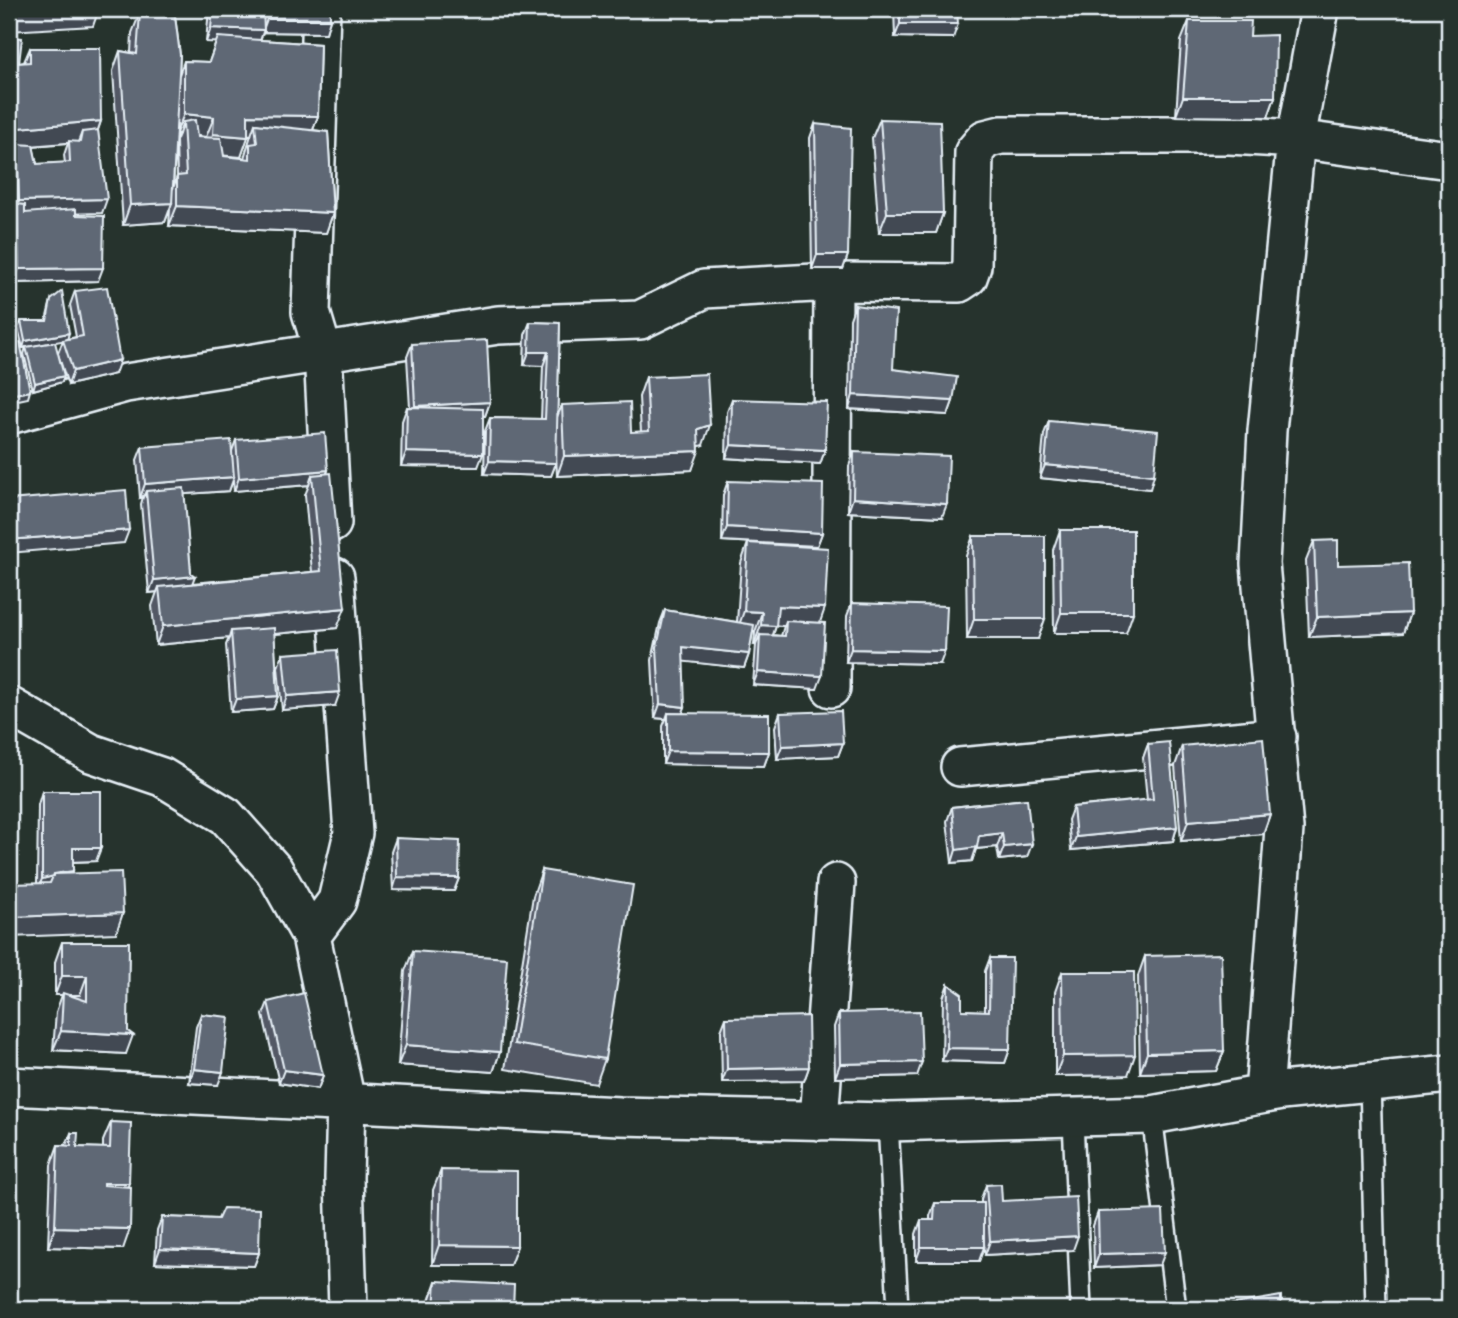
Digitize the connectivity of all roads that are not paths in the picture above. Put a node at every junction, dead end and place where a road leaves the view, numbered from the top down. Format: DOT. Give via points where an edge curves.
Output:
graph roads {
  1 [pos="321,9"];
  2 [pos="1320,9"];
  3 [pos="1296,139"];
  4 [pos="1449,160"];
  5 [pos="833,282"];
  6 [pos="323,352"];
  7 [pos="9,415"];
  8 [pos="831,688"];
  9 [pos="9,706"];
  10 [pos="1277,737"];
  11 [pos="960,767"];
  12 [pos="836,883"];
  13 [pos="311,936"];
  14 [pos="1449,1074"];
  15 [pos="1370,1081"];
  16 [pos="9,1086"];
  17 [pos="1264,1094"];
  18 [pos="346,1102"];
  19 [pos="1152,1115"];
  20 [pos="1073,1119"];
  21 [pos="819,1121"];
  22 [pos="888,1122"];
  23 [pos="348,1309"];
  24 [pos="898,1309"];
  25 [pos="1081,1309"];
  26 [pos="1176,1309"];
  27 [pos="1376,1309"];
  1 -- 6 [label="street" via="311,312"];
  2 -- 3 [label="street"];
  3 -- 4 [label="street"];
  3 -- 5 [label="street" via="1000,135 985,139 974,152 968,277 959,283"];
  3 -- 10 [label="street" via="1267,431 1259,565"];
  5 -- 6 [label="street" via="704,289 640,320 498,325"];
  5 -- 8 [label="street"];
  6 -- 7 [label="street" via="126,383"];
  6 -- 13 [label="street" via="353,833 337,901"];
  9 -- 13 [label="street" via="91,753 162,777 226,816 274,870"];
  10 -- 11 [label="street"];
  10 -- 17 [label="street" via="1284,829"];
  12 -- 21 [label="street"];
  13 -- 18 [label="street"];
  14 -- 15 [label="street"];
  15 -- 17 [label="street"];
  15 -- 27 [label="lane"];
  16 -- 18 [label="street"];
  17 -- 19 [label="street"];
  18 -- 21 [label="street"];
  18 -- 23 [label="street"];
  19 -- 20 [label="street"];
  19 -- 26 [label="lane"];
  20 -- 22 [label="street"];
  20 -- 25 [label="lane"];
  21 -- 22 [label="street"];
  22 -- 24 [label="lane"];
}
